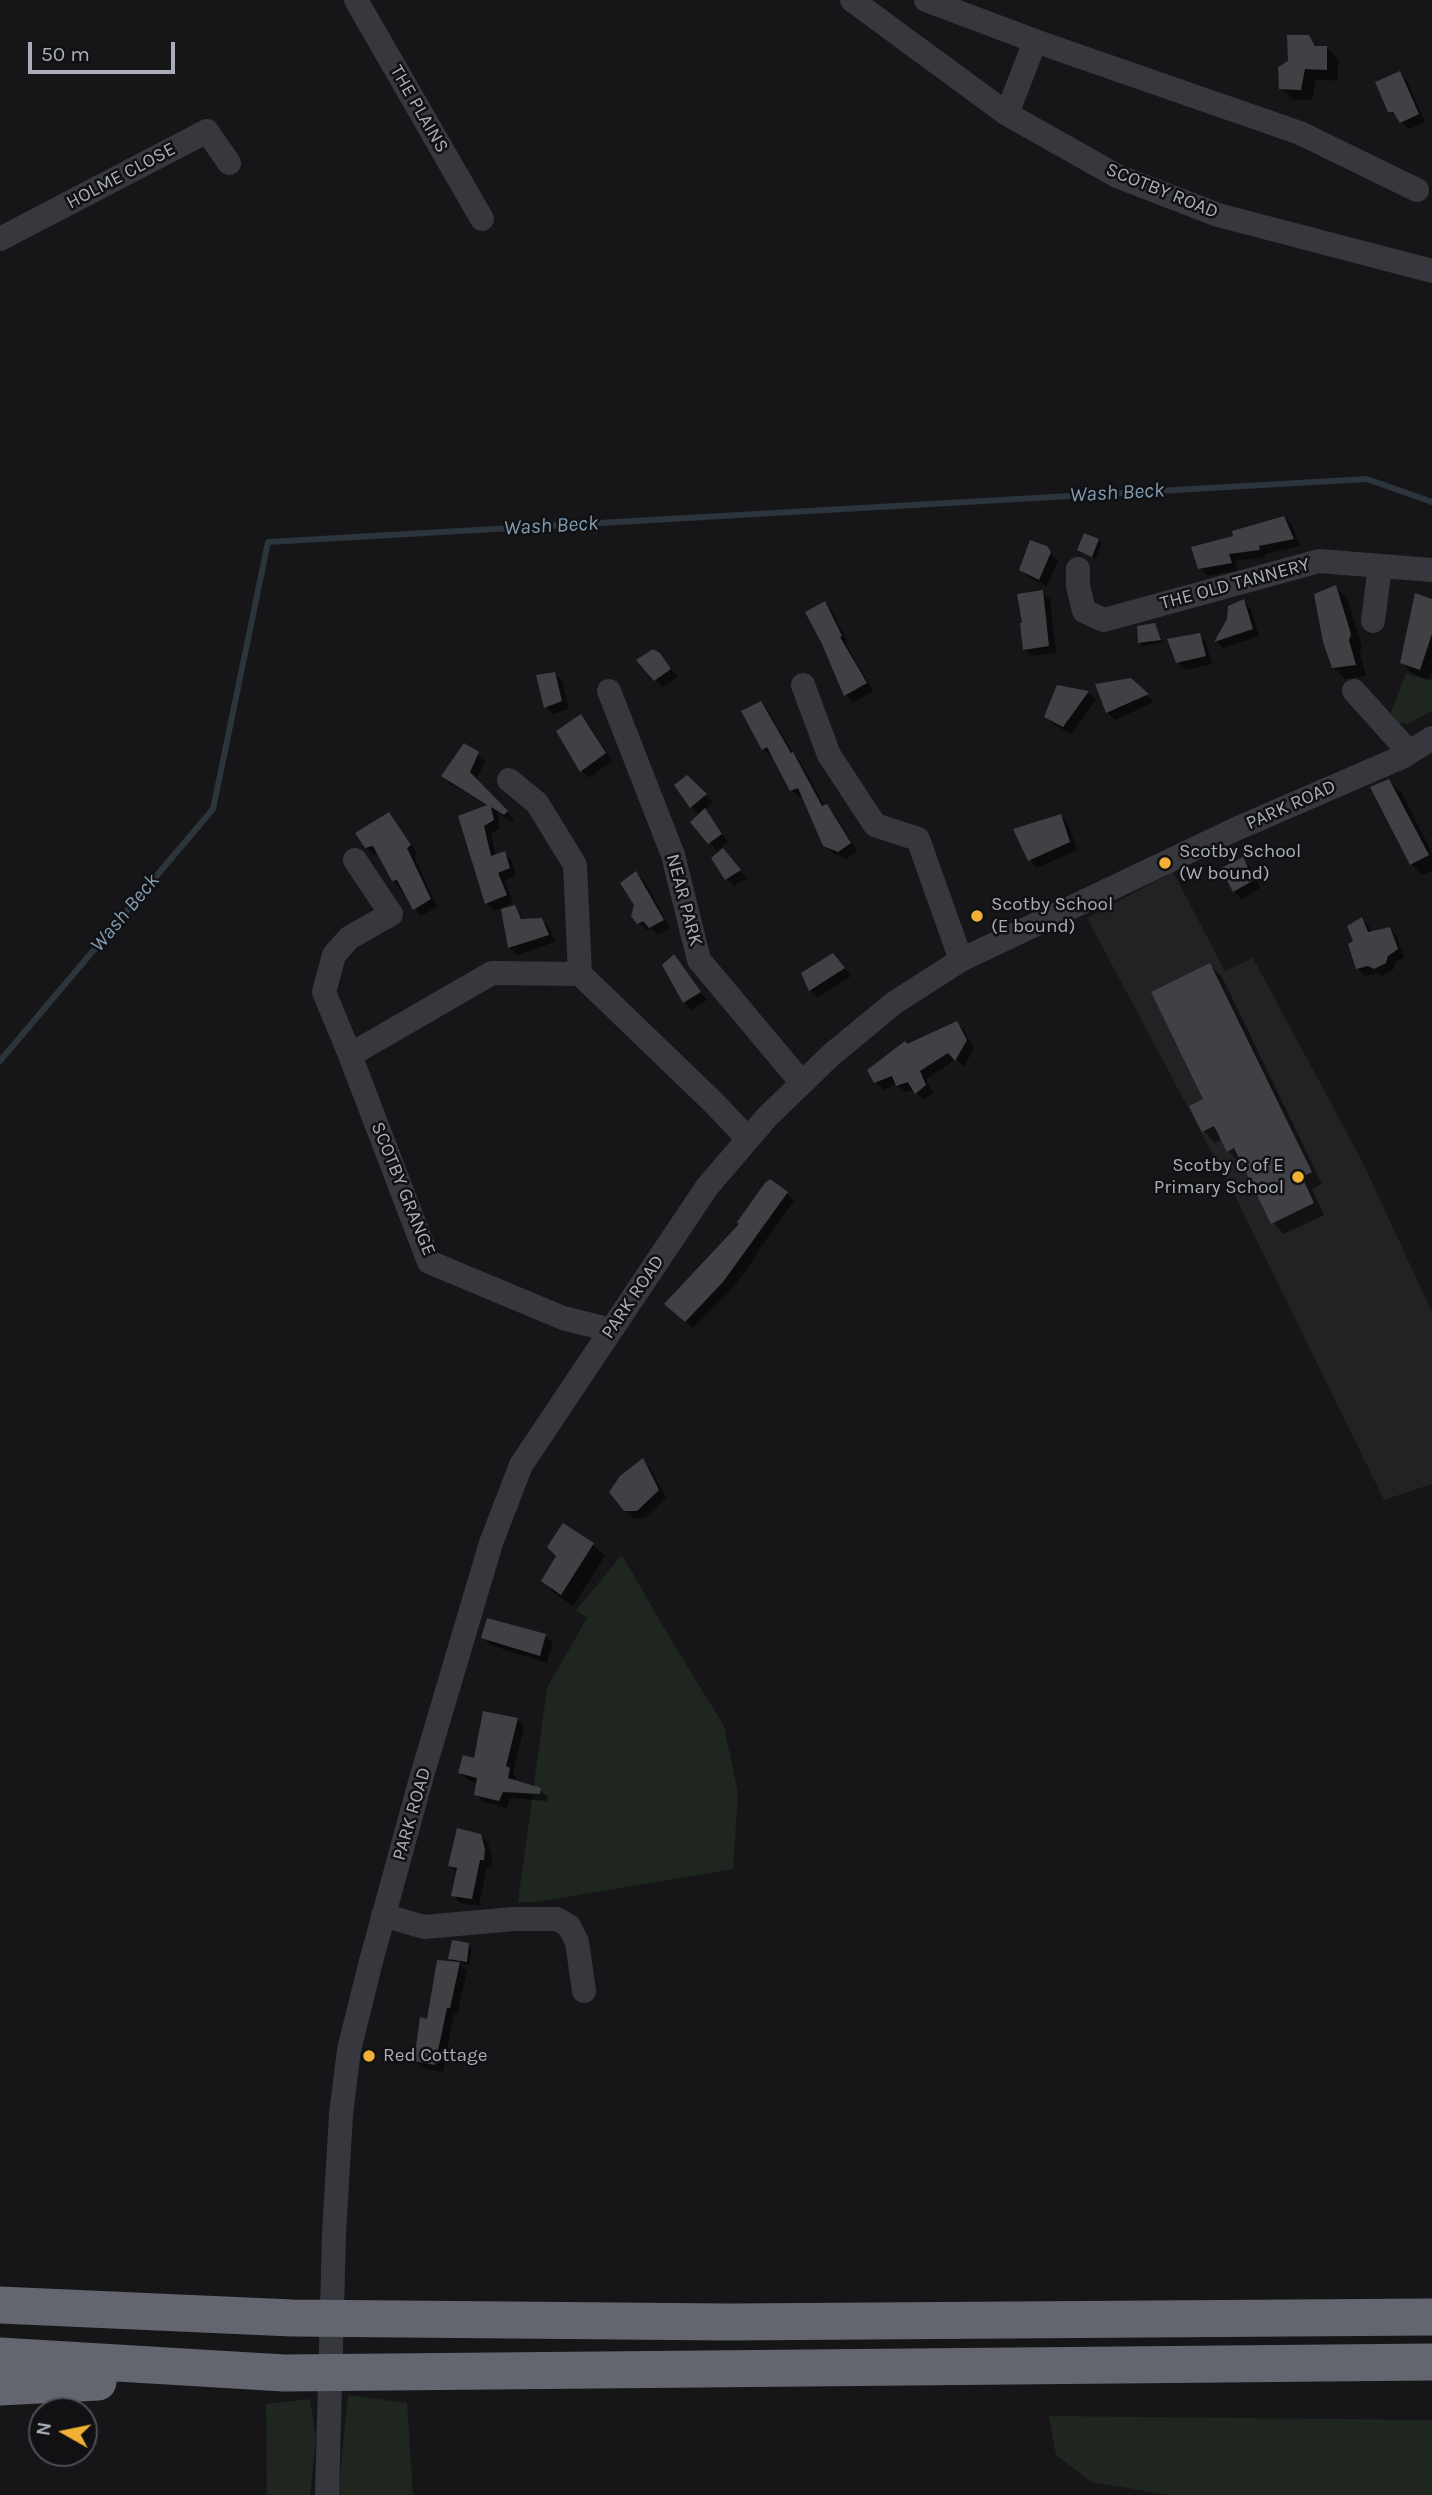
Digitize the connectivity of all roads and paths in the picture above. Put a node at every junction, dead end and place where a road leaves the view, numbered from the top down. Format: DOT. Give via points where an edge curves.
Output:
graph roads {
  1 [pos="356,0"];
  2 [pos="852,0"];
  3 [pos="926,0"];
  4 [pos="880,9"];
  5 [pos="1035,41"];
  6 [pos="1007,114"];
  7 [pos="229,163"];
  8 [pos="1417,190"];
  9 [pos="482,219"];
  10 [pos="0,239"];
  11 [pos="1432,271"];
  12 [pos="1380,566"];
  13 [pos="1078,569"];
  14 [pos="1432,570"];
  15 [pos="1373,621"];
  16 [pos="803,685"];
  17 [pos="609,691"];
  18 [pos="1354,691"];
  19 [pos="1432,738"];
  20 [pos="1409,752"];
  21 [pos="509,780"];
  22 [pos="355,860"];
  23 [pos="961,960"];
  24 [pos="580,974"];
  25 [pos="350,1055"];
  26 [pos="802,1083"];
  27 [pos="748,1139"];
  28 [pos="611,1330"];
  29 [pos="383,1915"];
  30 [pos="584,1991"];
  31 [pos="0,2280"];
  32 [pos="0,2305"];
  33 [pos="1432,2317"];
  34 [pos="292,2318"];
  35 [pos="0,2356"];
  36 [pos="1432,2362"];
  37 [pos="284,2373"];
  38 [pos="0,2387"];
  39 [pos="327,2495"];
  1 -- 9 [label="street, THE PLAINS"];
  2 -- 4 [label="street, SCOTBY ROAD"];
  3 -- 5 [label="street"];
  4 -- 6 [label="street, SCOTBY ROAD"];
  5 -- 6 [label="street"];
  5 -- 8 [label="street" via="1300,133"];
  6 -- 11 [label="street, SCOTBY ROAD" via="1117,176 1217,215"];
  7 -- 10 [label="street, HOLME CLOSE" via="207,131"];
  12 -- 13 [label="street, THE OLD TANNERY" via="1320,561 1104,620 1084,611"];
  12 -- 14 [label="street, THE OLD TANNERY"];
  12 -- 15 [label="street"];
  16 -- 23 [label="street" via="829,755 875,825 918,839"];
  17 -- 26 [label="street, NEAR PARK" via="673,855 699,960"];
  18 -- 20 [label="street"];
  19 -- 20 [label="street, PARK ROAD"];
  20 -- 23 [label="street, PARK ROAD"];
  21 -- 24 [label="street" via="537,803 575,865"];
  22 -- 25 [label="street, SCOTBY GRANGE" via="391,914 349,938 334,955 324,992"];
  23 -- 26 [label="street, PARK ROAD" via="894,1003"];
  24 -- 25 [label="street" via="492,973"];
  24 -- 27 [label="street"];
  25 -- 28 [label="street, SCOTBY GRANGE" via="429,1262 563,1318"];
  26 -- 27 [label="street, PARK ROAD"];
  27 -- 28 [label="street, PARK ROAD" via="706,1187"];
  28 -- 29 [label="street, PARK ROAD" via="521,1465 503,1511"];
  29 -- 30 [label="street" via="424,1927 556,1919 569,1926 577,1942"];
  29 -- 39 [label="street, PARK ROAD" via="349,2050 341,2114"];
  31 -- 34 [label="highway"];
  32 -- 34 [label="highway"];
  33 -- 34 [label="highway" via="742,2322"];
  35 -- 37 [label="highway"];
  36 -- 37 [label="highway"];
  37 -- 38 [label="highway"];
}
